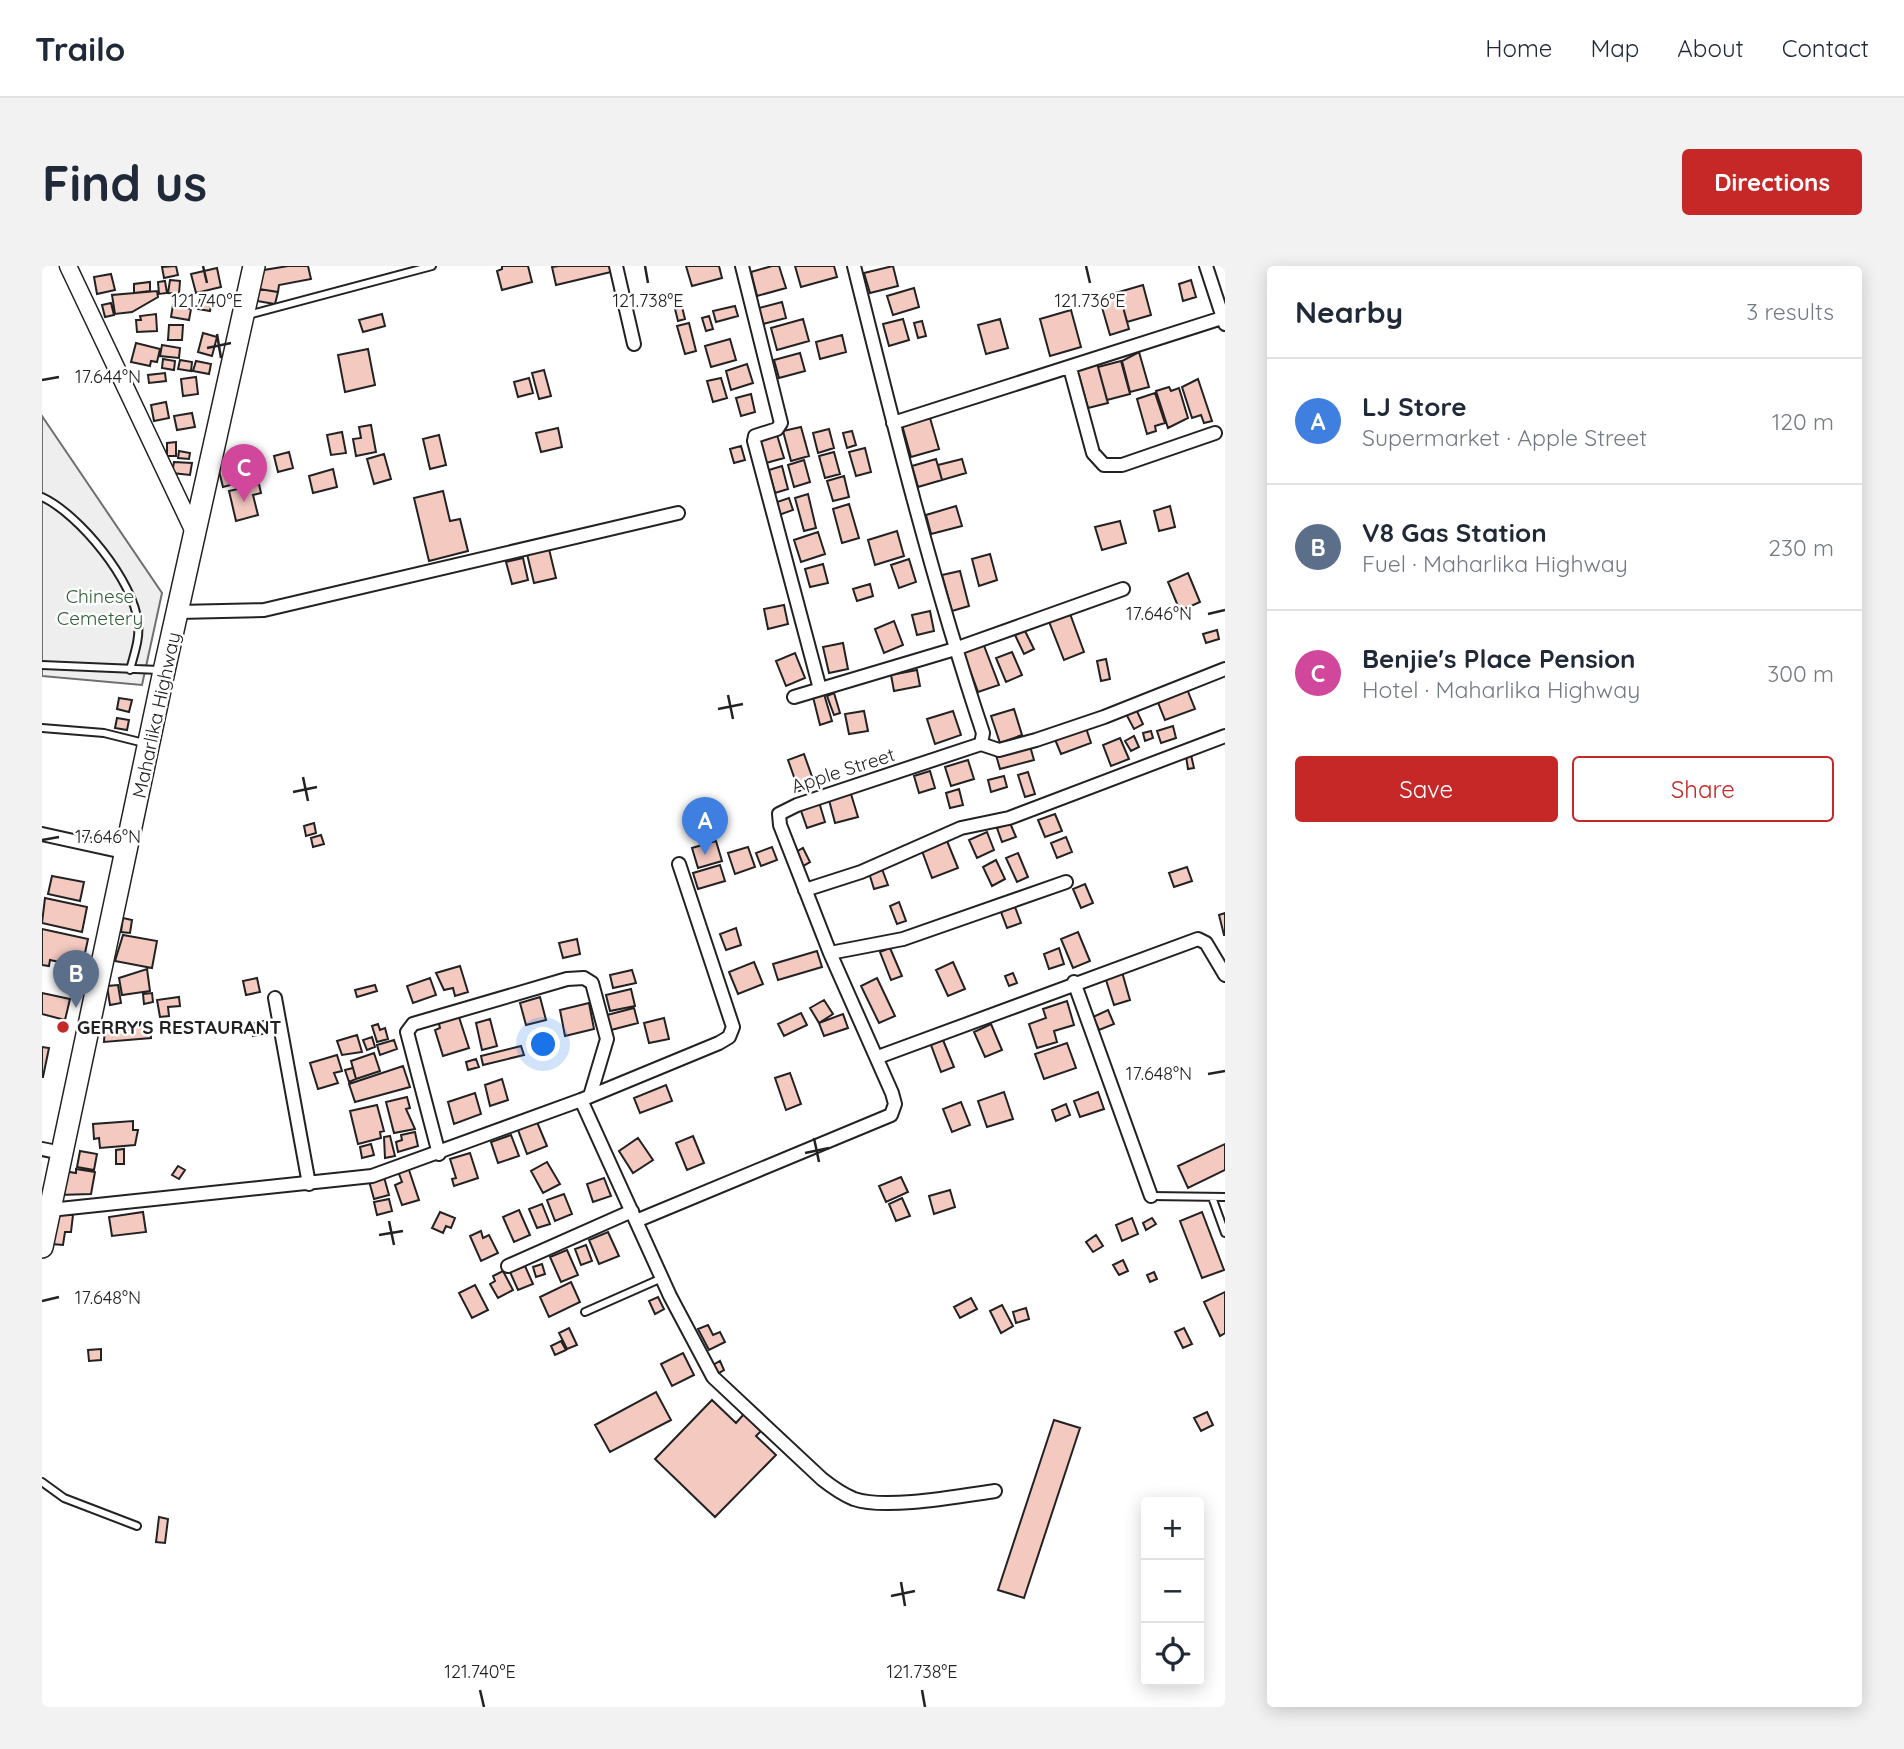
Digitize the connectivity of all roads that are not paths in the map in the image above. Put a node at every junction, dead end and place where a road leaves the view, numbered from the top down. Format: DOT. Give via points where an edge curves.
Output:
graph roads {
  1 [pos="68,266"];
  2 [pos="254,266"];
  3 [pos="432,266"];
  4 [pos="616,266"];
  5 [pos="742,266"];
  6 [pos="854,266"];
  7 [pos="1206,266"];
  8 [pos="243,317"];
  9 [pos="1224,320"];
  10 [pos="634,344"];
  11 [pos="1070,368"];
  12 [pos="893,423"];
  13 [pos="1215,433"];
  14 [pos="42,498"];
  15 [pos="678,513"];
  16 [pos="195,534"];
  17 [pos="1123,589"];
  18 [pos="177,611"];
  19 [pos="955,649"];
  20 [pos="42,665"];
  21 [pos="1225,668"];
  22 [pos="130,670"];
  23 [pos="164,671"];
  24 [pos="820,689"];
  25 [pos="794,698"];
  26 [pos="42,729"];
  27 [pos="1225,736"];
  28 [pos="149,744"];
  29 [pos="981,744"];
  30 [pos="42,834"];
  31 [pos="128,853"];
  32 [pos="679,864"];
  33 [pos="1066,882"];
  34 [pos="805,890"];
  35 [pos="830,953"];
  36 [pos="1225,975"];
  37 [pos="1074,982"];
  38 [pos="275,998"];
  39 [pos="878,1057"];
  40 [pos="585,1098"];
  41 [pos="52,1151"];
  42 [pos="439,1154"];
  43 [pos="309,1184"];
  44 [pos="1151,1196"];
  45 [pos="1212,1197"];
  46 [pos="1225,1197"];
  47 [pos="50,1210"];
  48 [pos="634,1216"];
  49 [pos="1225,1233"];
  50 [pos="42,1247"];
  51 [pos="508,1266"];
  52 [pos="662,1278"];
  53 [pos="585,1312"];
  54 [pos="42,1482"];
  55 [pos="995,1491"];
  56 [pos="137,1526"];
  1 -- 16 [label="street"];
  2 -- 8 [label="highway, Maharlika Highway"];
  3 -- 8 [label="lane"];
  4 -- 10 [label="street"];
  5 -- 24 [label="street" via="781,423 777,429 755,436 754,441"];
  6 -- 12 [label="street"];
  7 -- 9 [label="street"];
  8 -- 16 [label="highway, Maharlika Highway"];
  9 -- 11 [label="street"];
  11 -- 12 [label="street"];
  11 -- 13 [label="street" via="1093,453 1104,465 1122,465"];
  12 -- 19 [label="street"];
  14 -- 22 [label="lane" via="69,516 122,579 138,621 139,637"];
  15 -- 18 [label="street" via="264,610"];
  16 -- 18 [label="highway, Maharlika Highway"];
  17 -- 19 [label="street"];
  18 -- 23 [label="highway, Maharlika Highway"];
  19 -- 24 [label="street"];
  19 -- 29 [label="street" via="983,733"];
  20 -- 22 [label="lane"];
  21 -- 29 [label="street" via="1036,740 999,750"];
  22 -- 23 [label="lane"];
  23 -- 28 [label="highway, Maharlika Highway"];
  24 -- 25 [label="street"];
  26 -- 28 [label="lane" via="104,733"];
  27 -- 34 [label="street" via="1009,818 961,828"];
  28 -- 31 [label="highway, Maharlika Highway"];
  29 -- 34 [label="street, Apple Street" via="783,810 780,825"];
  30 -- 31 [label="street"];
  31 -- 41 [label="highway, Maharlika Highway"];
  32 -- 40 [label="street" via="731,1033 719,1043"];
  33 -- 35 [label="street" via="903,939"];
  34 -- 35 [label="street, Apple Street"];
  35 -- 39 [label="street, Apple Street"];
  36 -- 37 [label="street" via="1206,943 1198,939"];
  37 -- 39 [label="street"];
  37 -- 44 [label="street"];
  38 -- 43 [label="street"];
  39 -- 48 [label="street, Apple Street" via="895,1104 886,1119"];
  40 -- 42 [label="street"];
  40 -- 42 [label="street" via="607,1039 592,982 584,978 413,1024 407,1032"];
  40 -- 48 [label="street"];
  41 -- 47 [label="highway, Maharlika Highway"];
  42 -- 43 [label="street" via="372,1176"];
  43 -- 47 [label="street"];
  44 -- 45 [label="lane"];
  45 -- 46 [label="lane"];
  45 -- 49 [label="lane"];
  47 -- 50 [label="highway, Maharlika Highway"];
  48 -- 51 [label="street"];
  48 -- 52 [label="street"];
  52 -- 53 [label="lane"];
  52 -- 55 [label="street" via="713,1377 838,1492 857,1500 896,1501"];
  54 -- 56 [label="lane" via="64,1498"];
}
